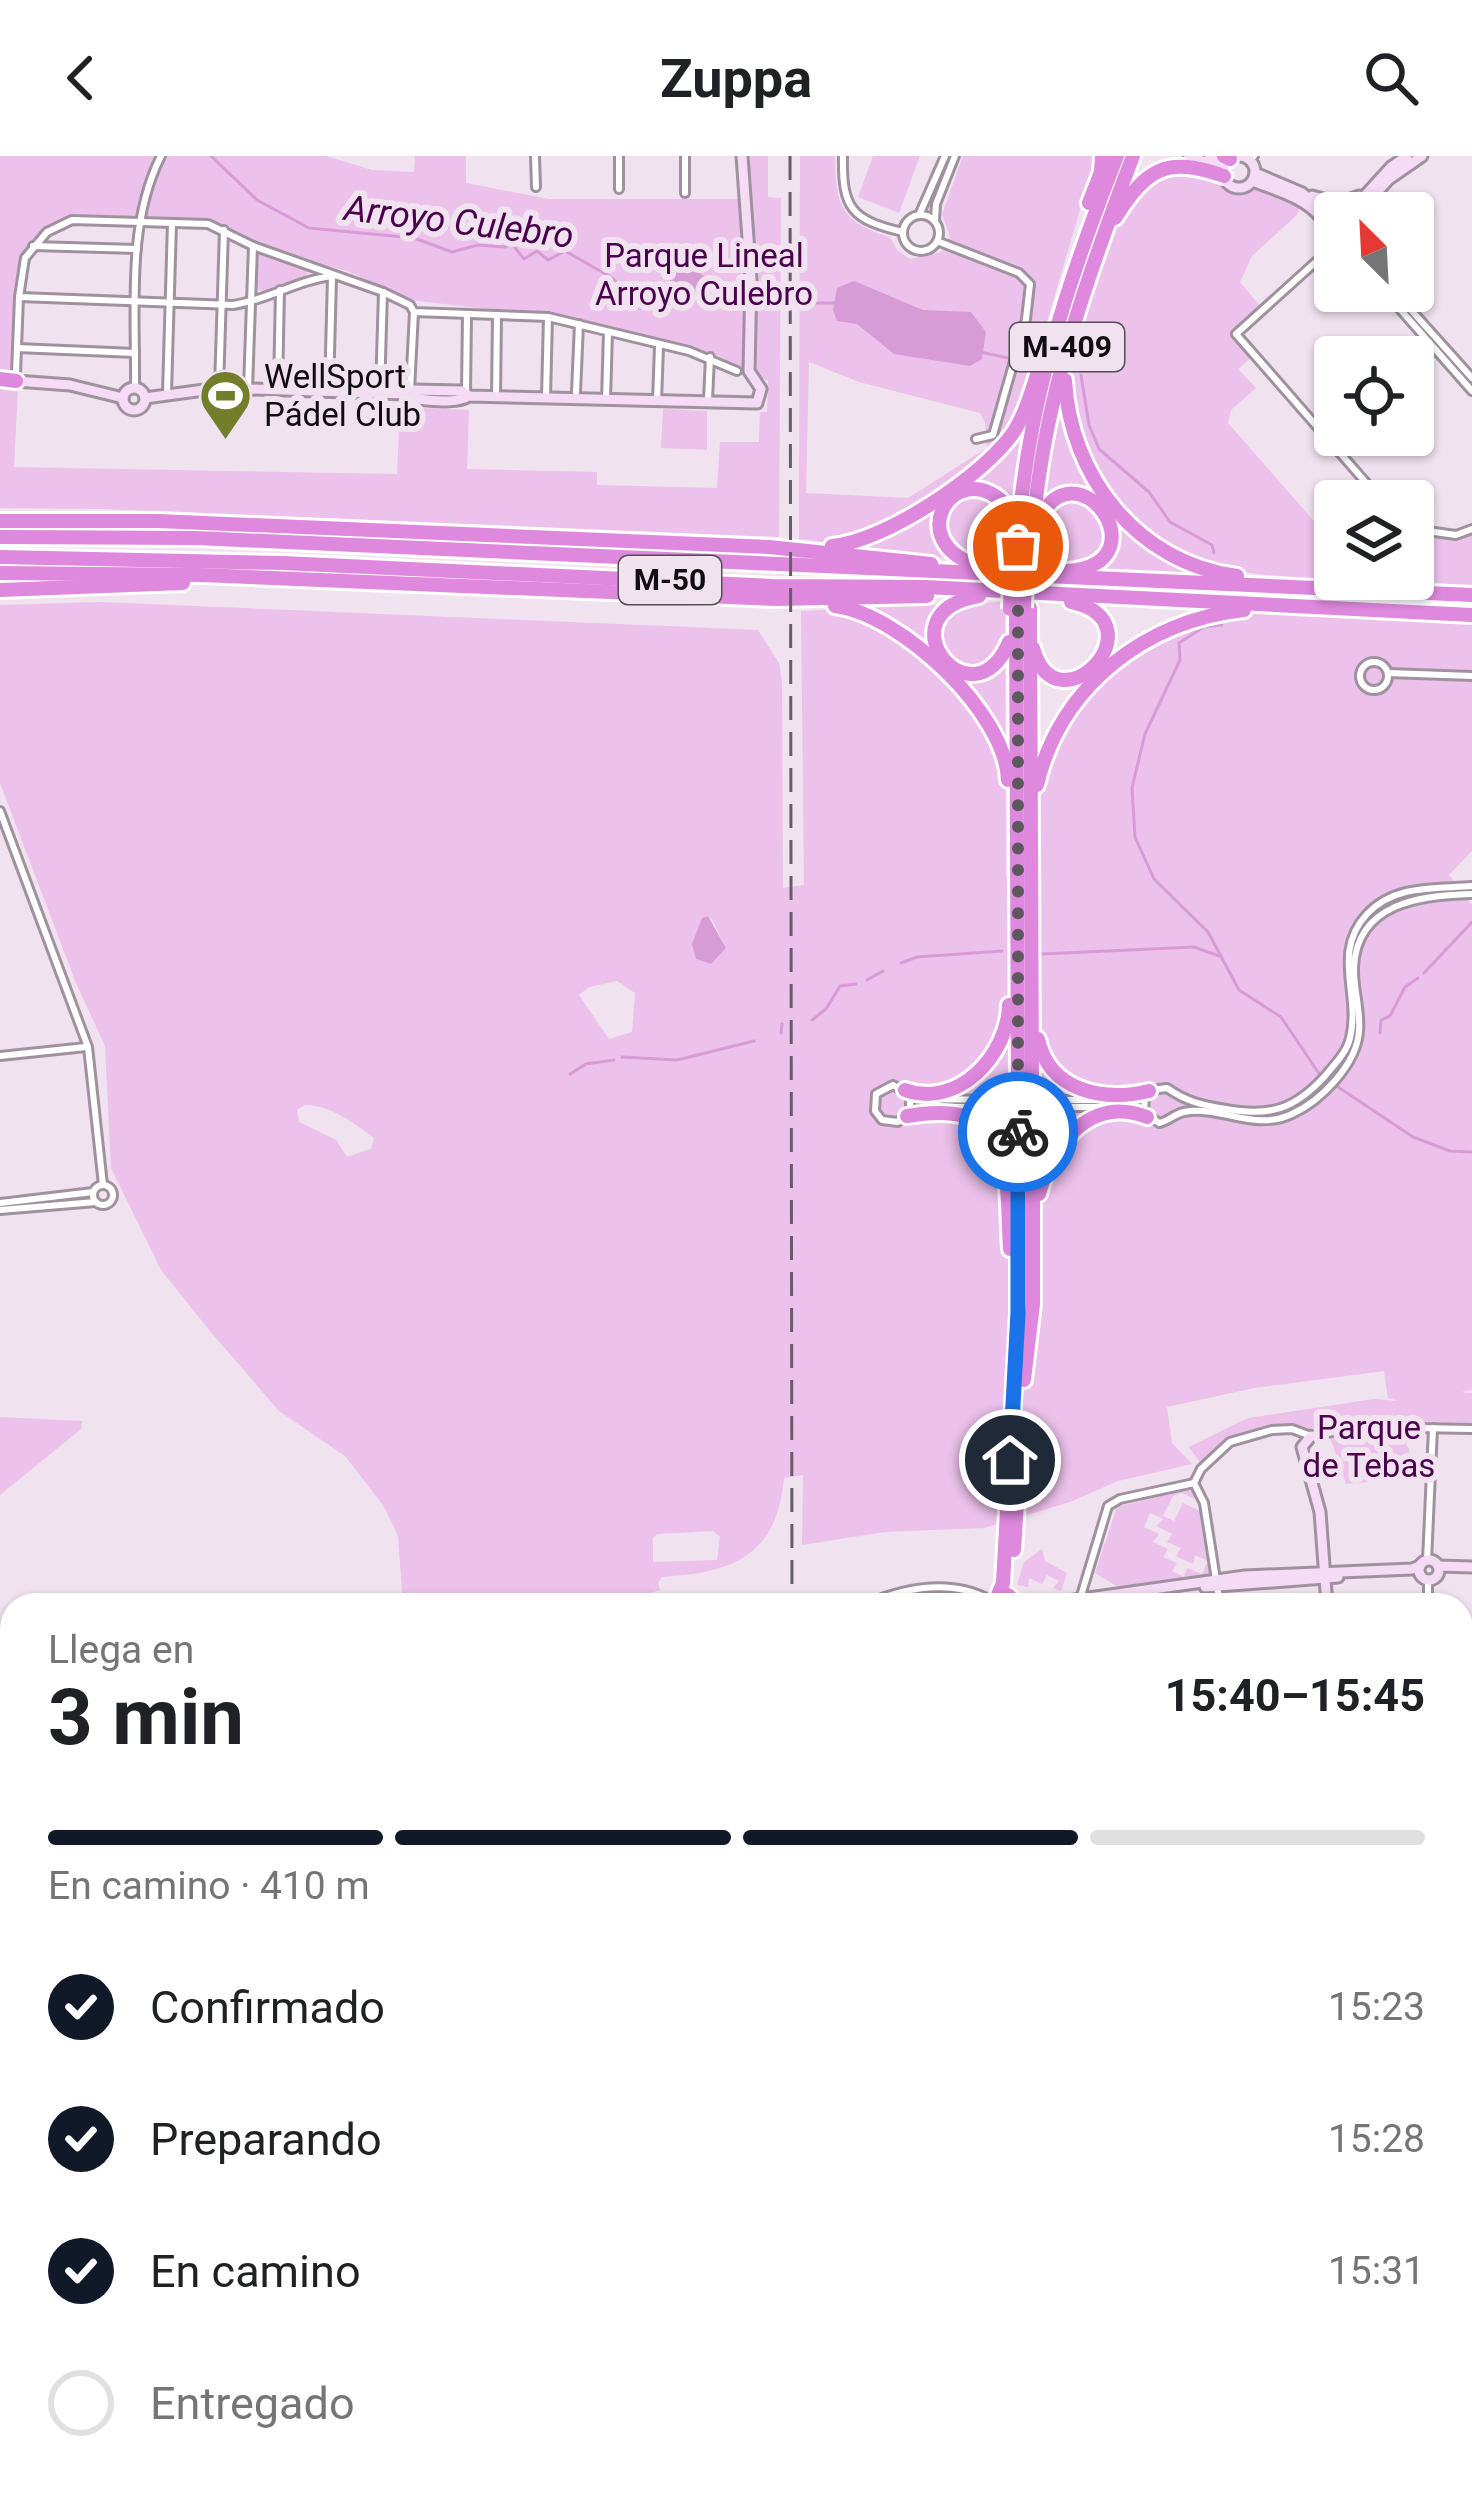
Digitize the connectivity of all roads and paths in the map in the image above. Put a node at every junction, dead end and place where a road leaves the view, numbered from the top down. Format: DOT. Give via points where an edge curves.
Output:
graph roads {
  1 [pos="161,156"];
  2 [pos="535,156"];
  3 [pos="619,156"];
  4 [pos="685,156"];
  5 [pos="742,156"];
  6 [pos="843,156"];
  7 [pos="945,156"];
  8 [pos="955,156"];
  9 [pos="1118,156"];
  10 [pos="1189,156"];
  11 [pos="1209,156"];
  12 [pos="1407,156"];
  13 [pos="1422,156"];
  14 [pos="1252,158"];
  15 [pos="1226,165"];
  16 [pos="1254,177"];
  17 [pos="536,188"];
  18 [pos="619,188"];
  19 [pos="1369,190"];
  20 [pos="1376,192"];
  21 [pos="685,193"];
  22 [pos="1302,193"];
  23 [pos="1314,206"];
  24 [pos="1314,212"];
  25 [pos="918,214"];
  26 [pos="934,220"];
  27 [pos="139,222"];
  28 [pos="172,223"];
  29 [pos="224,230"];
  30 [pos="903,232"];
  31 [pos="937,242"];
  32 [pos="33,246"];
  33 [pos="253,246"];
  34 [pos="138,249"];
  35 [pos="1314,267"];
  36 [pos="1090,272"];
  37 [pos="335,276"];
  38 [pos="280,290"];
  39 [pos="383,292"];
  40 [pos="19,297"];
  41 [pos="137,300"];
  42 [pos="170,302"];
  43 [pos="250,302"];
  44 [pos="221,305"];
  45 [pos="414,312"];
  46 [pos="1402,312"];
  47 [pos="1413,312"];
  48 [pos="467,314"];
  49 [pos="497,315"];
  50 [pos="548,317"];
  51 [pos="1075,318"];
  52 [pos="579,323"];
  53 [pos="608,332"];
  54 [pos="658,346"];
  55 [pos="17,348"];
  56 [pos="135,353"];
  57 [pos="710,357"];
  58 [pos="1039,367"];
  59 [pos="737,371"];
  60 [pos="11,378"];
  61 [pos="1472,378"];
  62 [pos="134,388"];
  63 [pos="219,388"];
  64 [pos="248,389"];
  65 [pos="278,390"];
  66 [pos="329,391"];
  67 [pos="1472,391"];
  68 [pos="380,392"];
  69 [pos="408,392"];
  70 [pos="576,392"];
  71 [pos="467,394"];
  72 [pos="167,396"];
  73 [pos="496,397"];
  74 [pos="123,398"];
  75 [pos="145,398"];
  76 [pos="546,399"];
  77 [pos="606,401"];
  78 [pos="657,402"];
  79 [pos="708,404"];
  80 [pos="976,439"];
  81 [pos="1364,480"];
  82 [pos="0,517"];
  83 [pos="1472,529"];
  84 [pos="1434,534"];
  85 [pos="0,536"];
  86 [pos="1022,546"];
  87 [pos="769,547"];
  88 [pos="0,560"];
  89 [pos="993,569"];
  90 [pos="1054,572"];
  91 [pos="0,573"];
  92 [pos="1091,578"];
  93 [pos="284,580"];
  94 [pos="1270,584"];
  95 [pos="0,590"];
  96 [pos="1472,595"];
  97 [pos="982,596"];
  98 [pos="1112,598"];
  99 [pos="776,599"];
  100 [pos="1054,599"];
  101 [pos="1283,606"];
  102 [pos="1020,608"];
  103 [pos="1472,615"];
  104 [pos="1010,642"];
  105 [pos="1388,673"];
  106 [pos="1472,676"];
  107 [pos="0,811"];
  108 [pos="1033,826"];
  109 [pos="1010,856"];
  110 [pos="1472,890"];
  111 [pos="1010,922"];
  112 [pos="1034,1020"];
  113 [pos="88,1047"];
  114 [pos="0,1056"];
  115 [pos="1022,1086"];
  116 [pos="907,1093"];
  117 [pos="1147,1093"];
  118 [pos="1178,1098"];
  119 [pos="1310,1098"];
  120 [pos="909,1113"];
  121 [pos="1176,1114"];
  122 [pos="1146,1115"];
  123 [pos="1022,1121"];
  124 [pos="103,1184"];
  125 [pos="94,1197"];
  126 [pos="0,1207"];
  127 [pos="1034,1216"];
  128 [pos="1012,1278"];
  129 [pos="1024,1380"];
  130 [pos="1432,1427"];
  131 [pos="1472,1429"];
  132 [pos="1311,1436"];
  133 [pos="1010,1460"];
  134 [pos="1194,1483"];
  135 [pos="1472,1569"];
  136 [pos="1429,1570"];
  137 [pos="1325,1574"];
  138 [pos="1217,1583"];
  139 [pos="913,1593"];
  140 [pos="982,1593"];
  141 [pos="1004,1593"];
  142 [pos="1006,1593"];
  143 [pos="1085,1593"];
  144 [pos="1161,1593"];
  145 [pos="1218,1593"];
  146 [pos="1326,1593"];
  147 [pos="1428,1593"];
  1 -- 27 [label="street"];
  2 -- 17 [label="street"];
  3 -- 18 [label="street"];
  4 -- 21 [label="street"];
  5 -- 79 [label="street" via="749,371 760,400"];
  6 -- 30 [label="street" via="850,209"];
  7 -- 25 [label="street"];
  8 -- 26 [label="street"];
  9 -- 36 [label="highway, M-409"];
  9 -- 58 [label="highway, M-409" via="1075,245"];
  9 -- 86 [label="highway, M-409" via="1060,316 1027,455"];
  10 -- 15 [label="street"];
  11 -- 15 [label="street"];
  12 -- 19 [label="street"];
  13 -- 20 [label="street"];
  14 -- 15 [label="street"];
  14 -- 16 [label="street"];
  15 -- 16 [label="street" via="1229,184 1239,188"];
  15 -- 36 [label="highway, M-409" via="1153,173 1112,223"];
  16 -- 22 [label="street"];
  16 -- 24 [label="street"];
  19 -- 22 [label="street" via="1339,202"];
  22 -- 23 [label="street"];
  25 -- 26 [label="street"];
  25 -- 30 [label="street"];
  26 -- 31 [label="street"];
  27 -- 28 [label="street"];
  27 -- 32 [label="street" via="72,220"];
  27 -- 34 [label="street"];
  28 -- 29 [label="street"];
  28 -- 42 [label="street"];
  29 -- 33 [label="street"];
  29 -- 44 [label="street"];
  30 -- 31 [label="street" via="916,250"];
  31 -- 80 [label="street" via="1030,284 993,435"];
  32 -- 34 [label="street"];
  32 -- 40 [label="street"];
  33 -- 37 [label="street"];
  33 -- 43 [label="street"];
  34 -- 41 [label="street"];
  35 -- 81 [label="street" via="1236,334"];
  36 -- 51 [label="highway, M-409"];
  37 -- 38 [label="street"];
  37 -- 39 [label="street"];
  37 -- 66 [label="street"];
  38 -- 43 [label="street"];
  38 -- 65 [label="street"];
  39 -- 45 [label="street"];
  39 -- 68 [label="street"];
  40 -- 41 [label="street"];
  40 -- 55 [label="street"];
  41 -- 42 [label="street"];
  41 -- 56 [label="street"];
  42 -- 44 [label="street"];
  42 -- 72 [label="street"];
  43 -- 44 [label="street"];
  43 -- 64 [label="street"];
  44 -- 63 [label="street"];
  45 -- 48 [label="street"];
  45 -- 69 [label="street"];
  46 -- 67 [label="street"];
  47 -- 61 [label="street"];
  48 -- 49 [label="street"];
  48 -- 71 [label="street"];
  49 -- 50 [label="street"];
  49 -- 73 [label="street"];
  50 -- 52 [label="street"];
  50 -- 76 [label="street"];
  51 -- 86 [label="highway, M-409"];
  51 -- 94 [label="highway" via="1066,396 1098,488 1134,529 1186,562"];
  52 -- 53 [label="street"];
  52 -- 70 [label="street"];
  53 -- 54 [label="street"];
  53 -- 77 [label="street"];
  54 -- 57 [label="street"];
  54 -- 78 [label="street"];
  55 -- 56 [label="street"];
  55 -- 60 [label="street"];
  56 -- 62 [label="street"];
  57 -- 59 [label="street"];
  57 -- 79 [label="street"];
  58 -- 86 [label="highway, M-409" via="1018,478"];
  58 -- 87 [label="highway" via="1023,416 1001,448 907,519 840,545"];
  60 -- 74 [label="street"];
  62 -- 74 [label="street"];
  62 -- 75 [label="street"];
  63 -- 64 [label="street"];
  63 -- 72 [label="street"];
  64 -- 65 [label="street"];
  65 -- 66 [label="street"];
  66 -- 68 [label="street"];
  68 -- 69 [label="street"];
  69 -- 71 [label="street" via="412,399"];
  71 -- 73 [label="street"];
  72 -- 75 [label="street"];
  73 -- 76 [label="street"];
  74 -- 75 [label="street" via="134,410"];
  76 -- 77 [label="street"];
  77 -- 78 [label="street"];
  78 -- 79 [label="street"];
  82 -- 87 [label="highway"];
  83 -- 84 [label="street"];
  85 -- 92 [label="highway, M-50"];
  86 -- 89 [label="highway" via="1008,512 986,490 963,490 944,505 938,527 946,548"];
  86 -- 90 [label="highway" via="1056,499 1078,494 1101,506 1111,526 1106,554 1088,567"];
  86 -- 102 [label="highway, M-409, bridge"];
  87 -- 89 [label="highway"];
  88 -- 98 [label="highway, M-50" via="283,563"];
  89 -- 90 [label="highway"];
  90 -- 92 [label="highway"];
  91 -- 93 [label="highway"];
  92 -- 94 [label="highway, M-50"];
  93 -- 95 [label="highway"];
  93 -- 99 [label="highway"];
  94 -- 96 [label="highway, M-50"];
  97 -- 99 [label="highway"];
  97 -- 100 [label="highway"];
  97 -- 104 [label="highway" via="947,606 936,621 944,663 973,674 995,666"];
  98 -- 100 [label="highway"];
  98 -- 101 [label="highway, M-50"];
  99 -- 109 [label="highway" via="874,619 968,697 1000,739 1007,764"];
  100 -- 102 [label="highway" via="1085,605 1106,629 1103,658 1084,676 1062,678 1041,666"];
  101 -- 103 [label="highway, M-50"];
  101 -- 108 [label="highway" via="1174,626 1101,673 1049,748"];
  102 -- 104 [label="highway, M-409"];
  102 -- 108 [label="highway, M-409"];
  102 -- 115 [label="highway, M-409"];
  104 -- 109 [label="highway, M-409"];
  105 -- 105 [label="street" via="1372,662 1360,680 1377,690"];
  105 -- 106 [label="street"];
  107 -- 113 [label="street"];
  108 -- 112 [label="highway, M-409"];
  109 -- 111 [label="highway, M-409"];
  110 -- 119 [label="street" via="1412,898 1374,920 1355,958 1354,1052"];
  110 -- 119 [label="street" via="1410,890 1366,915 1347,958 1348,1046"];
  111 -- 115 [label="highway, M-409"];
  111 -- 116 [label="highway, M-409" via="1002,1041 961,1086"];
  112 -- 115 [label="highway, M-409"];
  112 -- 117 [label="highway, M-409" via="1046,1063 1067,1084"];
  113 -- 114 [label="street"];
  113 -- 124 [label="street"];
  115 -- 123 [label="highway, M-409, bridge"];
  116 -- 117 [label="street" via="1113,1100"];
  116 -- 120 [label="street"];
  116 -- 120 [label="street" via="882,1088 873,1103 882,1120"];
  117 -- 118 [label="street" via="1167,1088"];
  117 -- 122 [label="street"];
  118 -- 119 [label="street" via="1267,1114"];
  118 -- 121 [label="street"];
  119 -- 121 [label="street" via="1270,1121"];
  120 -- 122 [label="street" via="1112,1107"];
  120 -- 128 [label="highway, M-409" via="964,1116 998,1140"];
  121 -- 122 [label="street" via="1159,1123"];
  122 -- 127 [label="highway, M-409" via="1101,1114 1074,1127 1043,1181"];
  123 -- 127 [label="highway, M-409"];
  123 -- 128 [label="highway, M-409"];
  123 -- 129 [label="highway, M-409"];
  123 -- 133 [label="highway, M-409"];
  124 -- 125 [label="street"];
  124 -- 125 [label="street" via="113,1199 105,1205"];
  125 -- 126 [label="street"];
  127 -- 129 [label="highway, M-409"];
  128 -- 133 [label="highway, M-409"];
  129 -- 142 [label="highway, M-409"];
  130 -- 131 [label="street"];
  130 -- 132 [label="street" via="1357,1426"];
  130 -- 136 [label="street"];
  132 -- 134 [label="street" via="1284,1427 1240,1436"];
  132 -- 137 [label="street" via="1302,1447"];
  133 -- 141 [label="highway, M-409"];
  134 -- 138 [label="street"];
  134 -- 143 [label="street" via="1108,1506"];
  135 -- 136 [label="street"];
  136 -- 137 [label="street"];
  136 -- 147 [label="street"];
  137 -- 138 [label="street"];
  137 -- 146 [label="street"];
  138 -- 144 [label="street"];
  138 -- 145 [label="street"];
  139 -- 140 [label="street" via="946,1585"];
}
